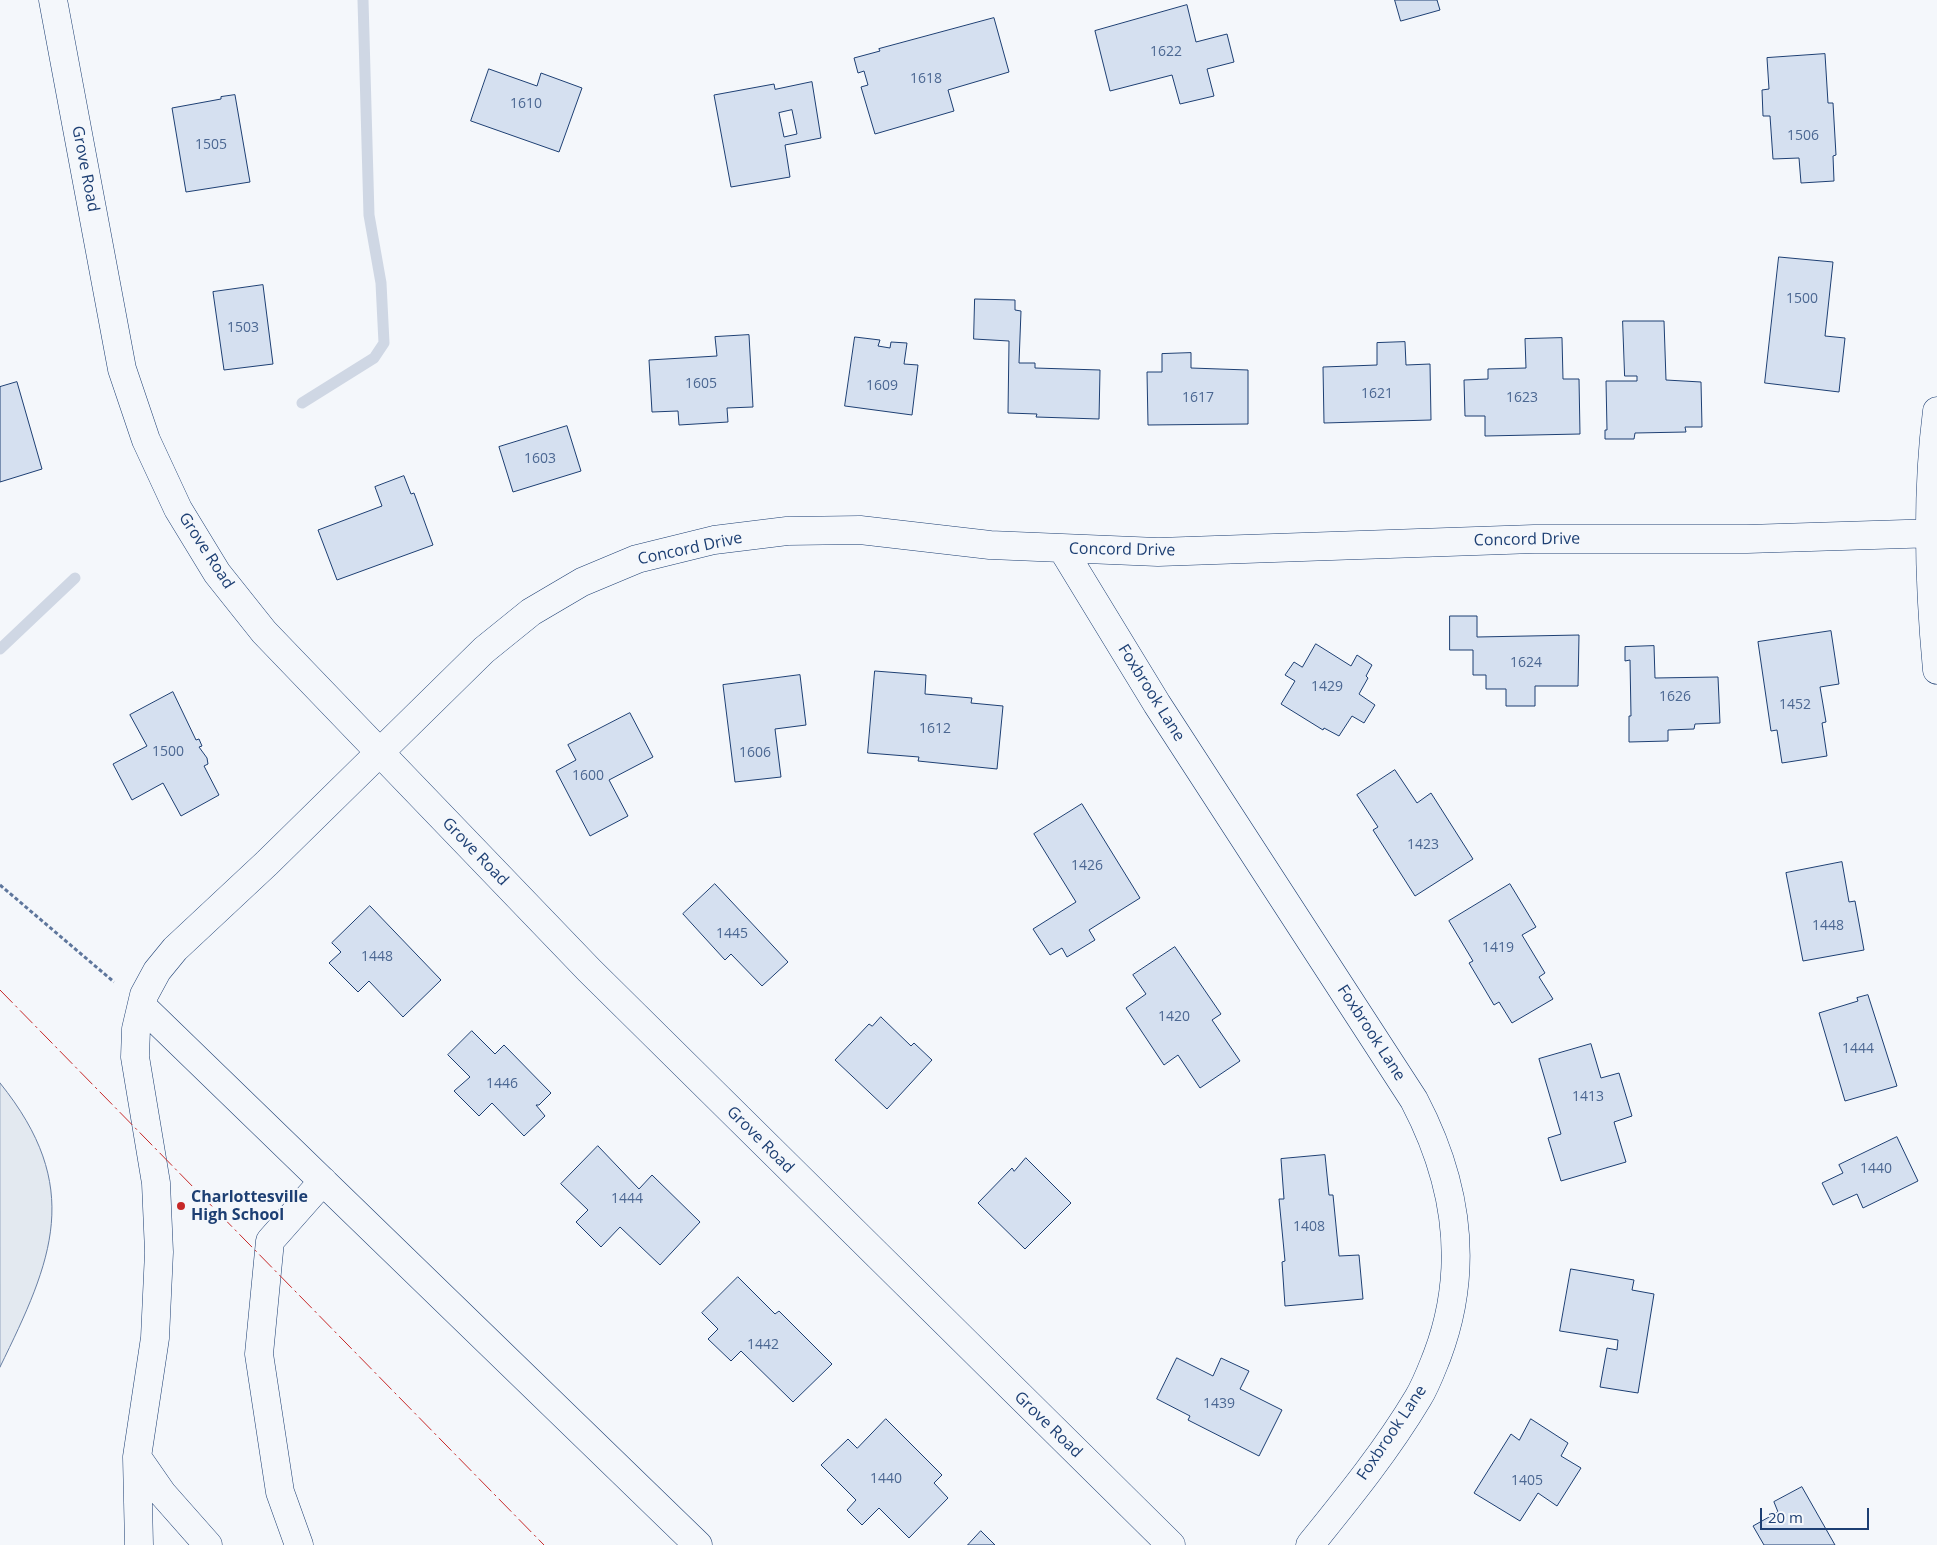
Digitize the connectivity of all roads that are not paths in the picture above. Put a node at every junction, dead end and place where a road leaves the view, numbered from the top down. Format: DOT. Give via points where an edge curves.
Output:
graph roads {
  1 [pos="53,0"];
  2 [pos="1937,411"];
  3 [pos="1934,533"];
  4 [pos="1062,550"];
  5 [pos="1937,670"];
  6 [pos="380,754"];
  7 [pos="142,1006"];
  8 [pos="323,1181"];
  9 [pos="137,1457"];
  10 [pos="139,1545"];
  11 [pos="208,1545"];
  12 [pos="299,1545"];
  13 [pos="698,1545"];
  14 [pos="1171,1545"];
  15 [pos="1310,1545"];
  1 -- 6 [label="street, Grove Road" via="122,369 146,440 178,509 217,573 264,632"];
  2 -- 3 [label="street"];
  3 -- 4 [label="street, Concord Drive" via="1747,539 1534,539 1158,552"];
  3 -- 5 [label="street" via="1933,623"];
  4 -- 6 [label="street, Concord Drive" via="860,530 796,531 714,540 637,560 582,582 531,612 484,650"];
  4 -- 15 [label="street, Foxbrook Lane" via="1414,1100 1432,1136 1448,1184 1454,1224 1455,1274 1445,1333 1428,1380 1419,1398 1350,1496"];
  6 -- 7 [label="street, Concord Drive" via="175,949 157,971"];
  6 -- 14 [label="street, Grove Road" via="589,970"];
  7 -- 8 [label="street"];
  7 -- 9 [label="street, Concord Drive" via="136,1029 135,1057 156,1183 159,1252 155,1338"];
  8 -- 12 [label="street" via="270,1241 259,1354 280,1492"];
  8 -- 13 [label="street"];
  9 -- 10 [label="street, Concord Drive"];
  9 -- 11 [label="street" via="162,1493"];
}
